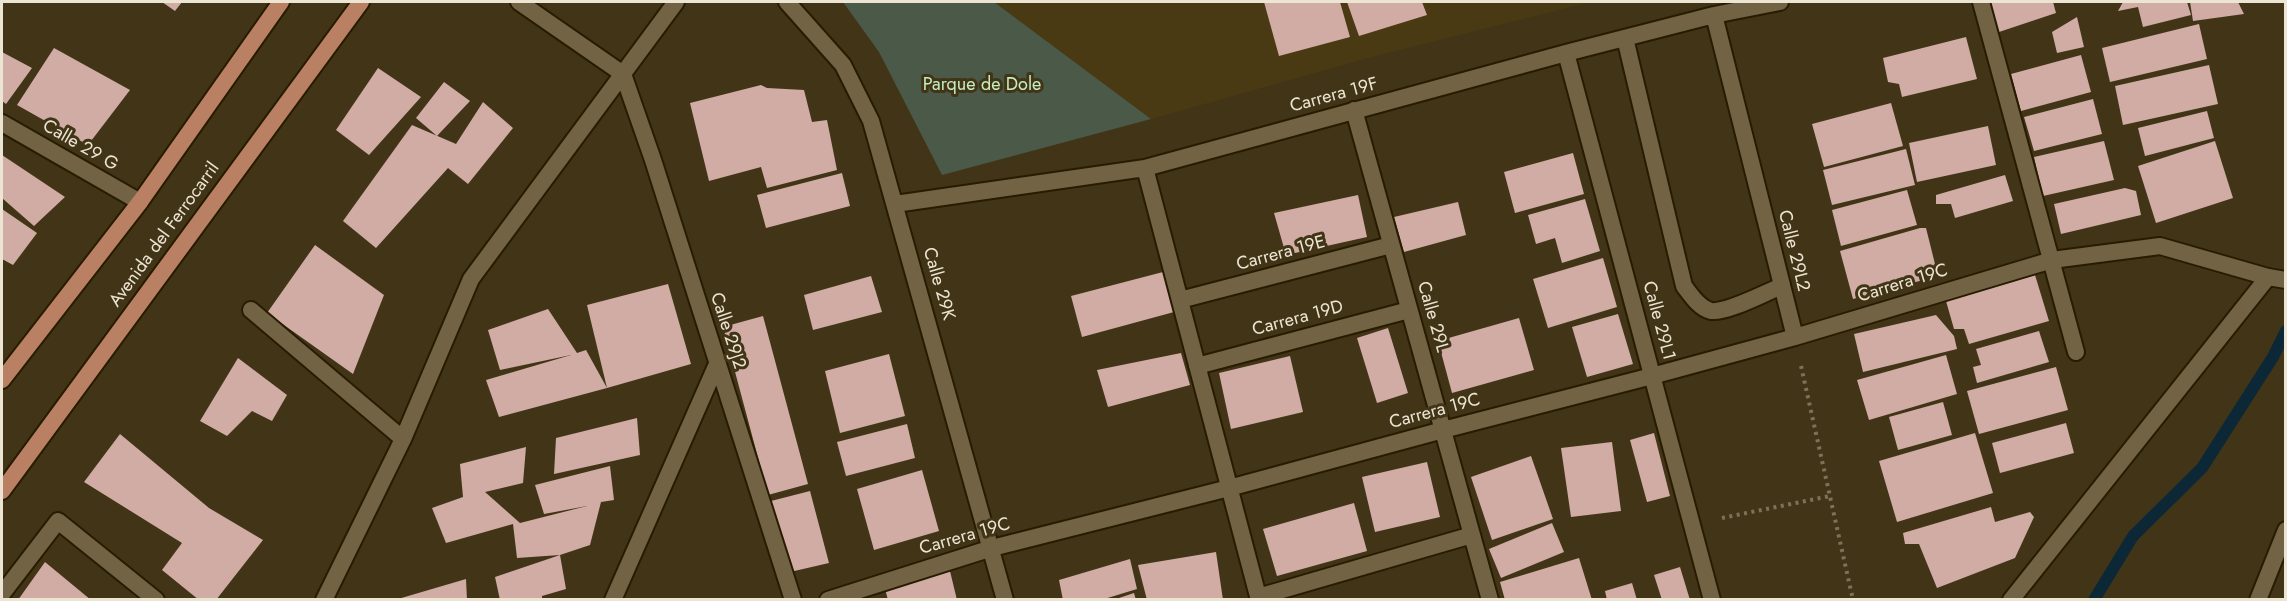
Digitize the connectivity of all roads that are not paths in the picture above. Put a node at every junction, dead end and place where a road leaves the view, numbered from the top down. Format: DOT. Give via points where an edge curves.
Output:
graph roads {
  1 [pos="281,2"];
  2 [pos="361,2"];
  3 [pos="676,2"];
  4 [pos="787,2"];
  5 [pos="1780,2"];
  6 [pos="1981,2"];
  7 [pos="523,3"];
  8 [pos="1714,15"];
  9 [pos="1625,38"];
  10 [pos="1566,53"];
  11 [pos="623,74"];
  12 [pos="1354,110"];
  13 [pos="2,123"];
  14 [pos="1145,168"];
  15 [pos="140,202"];
  16 [pos="895,204"];
  17 [pos="1391,245"];
  18 [pos="2052,260"];
  19 [pos="2268,277"];
  20 [pos="2286,280"];
  21 [pos="1782,286"];
  22 [pos="1180,300"];
  23 [pos="252,310"];
  24 [pos="1409,310"];
  25 [pos="1795,337"];
  26 [pos="2076,352"];
  27 [pos="717,364"];
  28 [pos="1197,366"];
  29 [pos="1652,376"];
  30 [pos="2,380"];
  31 [pos="1443,430"];
  32 [pos="403,439"];
  33 [pos="1230,488"];
  34 [pos="2,491"];
  35 [pos="2286,530"];
  36 [pos="1472,535"];
  37 [pos="992,548"];
  38 [pos="335,576"];
  39 [pos="2,594"];
  40 [pos="1258,598"];
  41 [pos="156,600"];
  42 [pos="324,600"];
  43 [pos="339,600"];
  44 [pos="613,600"];
  45 [pos="793,600"];
  46 [pos="828,600"];
  47 [pos="1005,600"];
  48 [pos="1490,600"];
  49 [pos="1712,600"];
  50 [pos="2011,600"];
  51 [pos="2258,600"];
  1 -- 15 [label="main road"];
  2 -- 34 [label="main road, Avenida del Ferrocarril"];
  3 -- 11 [label="street"];
  4 -- 16 [label="street, Calle 29K" via="843,65 871,121"];
  5 -- 8 [label="street, Carrera 19F"];
  6 -- 18 [label="street"];
  7 -- 11 [label="street"];
  8 -- 9 [label="street, Carrera 19F"];
  8 -- 21 [label="street, Calle 29L2"];
  9 -- 10 [label="street, Carrera 19F"];
  9 -- 21 [label="street" via="1684,286 1699,304 1711,310 1725,309"];
  10 -- 12 [label="street, Carrera 19F"];
  10 -- 29 [label="street, Calle 29L1"];
  11 -- 27 [label="street, Calle 29J2"];
  11 -- 32 [label="street" via="471,279"];
  12 -- 14 [label="street, Carrera 19F"];
  12 -- 17 [label="street, Calle 29L"];
  13 -- 15 [label="street, Calle 29 G"];
  14 -- 16 [label="street, Carrera 19F"];
  14 -- 22 [label="street"];
  15 -- 30 [label="main road"];
  16 -- 37 [label="street, Calle 29K"];
  17 -- 22 [label="street, Carrera 19E"];
  17 -- 24 [label="street, Calle 29L"];
  18 -- 19 [label="street, Carrera 19C" via="2160,246"];
  18 -- 25 [label="street, Carrera 19C"];
  18 -- 26 [label="street"];
  19 -- 20 [label="street, Carrera 19C"];
  19 -- 50 [label="street"];
  21 -- 25 [label="street, Calle 29L2"];
  22 -- 28 [label="street"];
  23 -- 32 [label="street"];
  24 -- 28 [label="street, Carrera 19D"];
  24 -- 31 [label="street, Calle 29L"];
  25 -- 29 [label="street, Carrera 19C"];
  27 -- 44 [label="street"];
  27 -- 45 [label="street, Calle 29J2"];
  28 -- 33 [label="street"];
  29 -- 31 [label="street, Carrera 19C"];
  29 -- 49 [label="street, Calle 29L1"];
  31 -- 33 [label="street, Carrera 19C"];
  31 -- 36 [label="street, Calle 29L"];
  32 -- 38 [label="street"];
  33 -- 37 [label="street, Carrera 19C"];
  33 -- 40 [label="street"];
  35 -- 51 [label="street"];
  36 -- 40 [label="street"];
  36 -- 48 [label="street, Calle 29L"];
  37 -- 46 [label="street, Carrera 19C"];
  37 -- 47 [label="street, Calle 29K"];
  38 -- 42 [label="street"];
  38 -- 43 [label="street"];
  39 -- 41 [label="street" via="58,521"];
}
